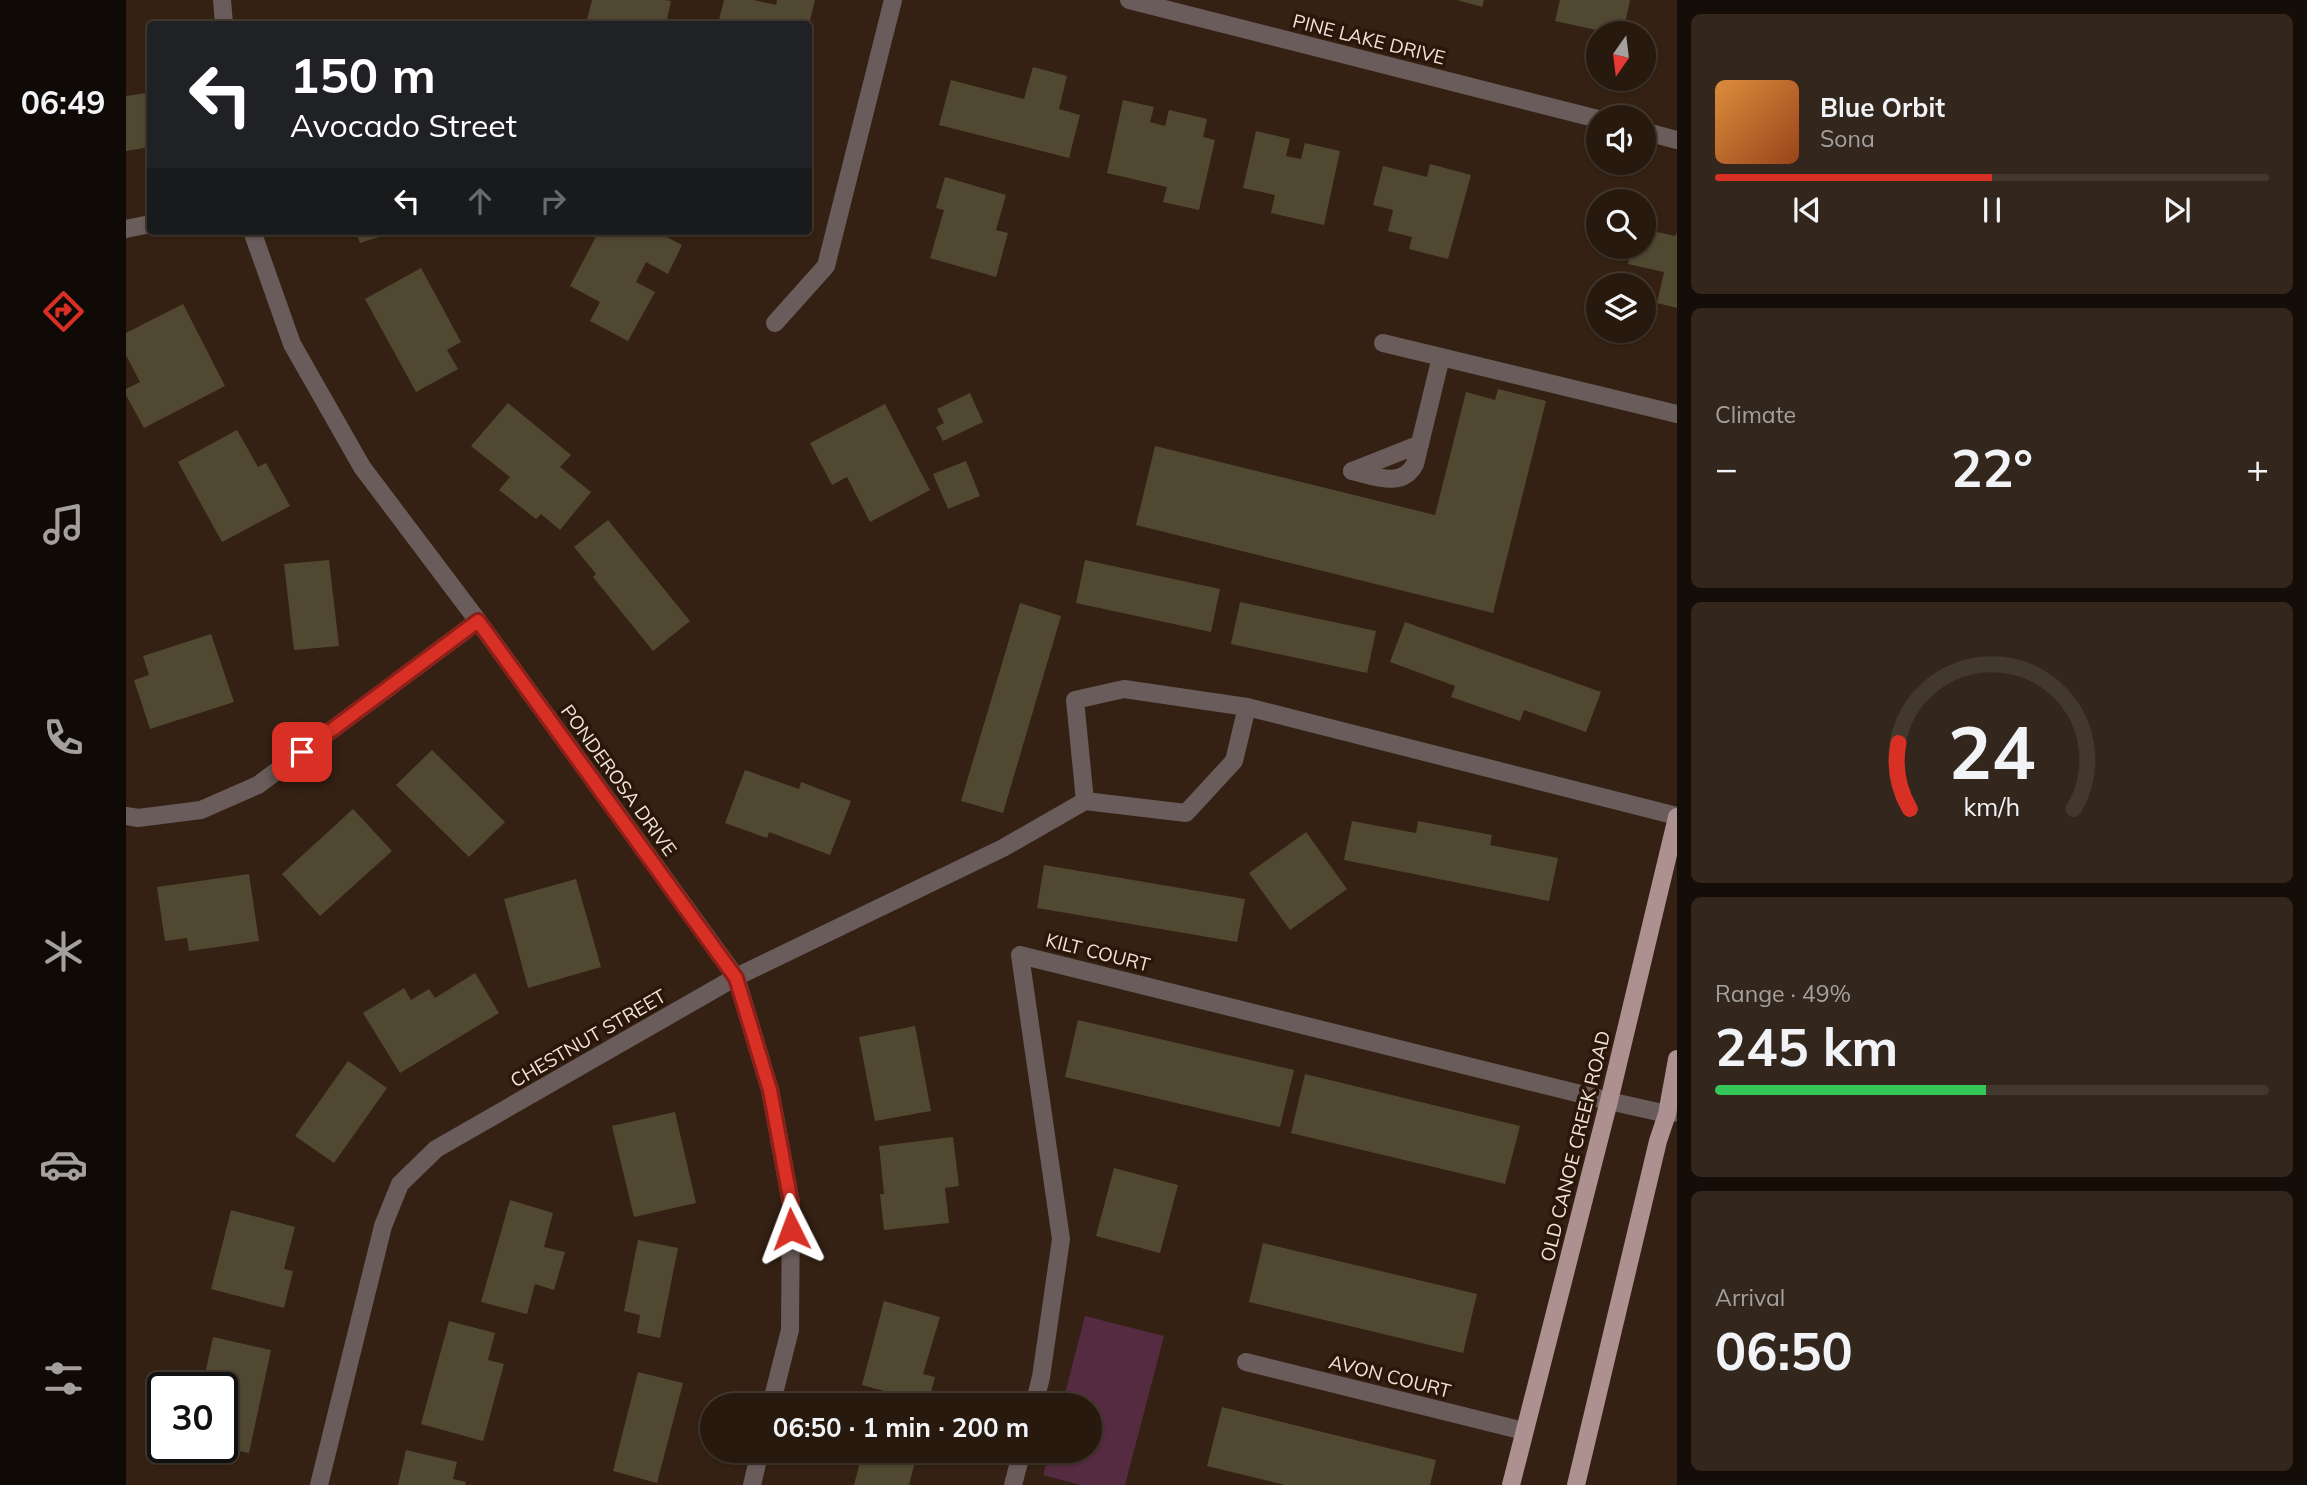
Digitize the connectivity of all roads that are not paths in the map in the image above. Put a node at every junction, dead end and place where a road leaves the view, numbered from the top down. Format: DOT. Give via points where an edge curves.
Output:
graph roads {
  1 [pos="222,0"];
  2 [pos="893,0"];
  3 [pos="1129,0"];
  4 [pos="224,21"];
  5 [pos="1586,116"];
  6 [pos="1656,134"];
  7 [pos="1677,140"];
  8 [pos="147,225"];
  9 [pos="126,229"];
  10 [pos="254,235"];
  11 [pos="775,323"];
  12 [pos="1383,343"];
  13 [pos="1441,357"];
  14 [pos="1677,414"];
  15 [pos="1420,444"];
  16 [pos="478,621"];
  17 [pos="1247,707"];
  18 [pos="1085,801"];
  19 [pos="126,816"];
  20 [pos="1677,817"];
  21 [pos="736,978"];
  22 [pos="1677,1059"];
  23 [pos="1609,1101"];
  24 [pos="1674,1116"];
  25 [pos="1246,1362"];
  26 [pos="774,1393"];
  27 [pos="1037,1393"];
  28 [pos="1524,1431"];
  29 [pos="757,1463"];
  30 [pos="1019,1463"];
  31 [pos="319,1485"];
  32 [pos="752,1485"];
  33 [pos="1013,1485"];
  34 [pos="1511,1485"];
  35 [pos="1576,1485"];
  1 -- 4 [label="street"];
  2 -- 11 [label="street" via="826,266"];
  3 -- 5 [label="street, PINE LAKE DRIVE"];
  6 -- 7 [label="street"];
  8 -- 9 [label="street"];
  10 -- 16 [label="street, PONDEROSA DRIVE" via="292,344 362,467"];
  12 -- 13 [label="street"];
  13 -- 14 [label="street"];
  13 -- 15 [label="street"];
  15 -- 15 [label="street" via="1407,476 1389,479 1352,471"];
  16 -- 19 [label="street" via="258,785 201,810"];
  16 -- 21 [label="street, PONDEROSA DRIVE"];
  17 -- 18 [label="street" via="1234,761 1186,813"];
  17 -- 18 [label="street" via="1124,689 1075,700"];
  17 -- 20 [label="street"];
  18 -- 21 [label="street, CHESTNUT STREET" via="1003,848"];
  20 -- 23 [label="main road, OLD CANOE CREEK ROAD"];
  21 -- 26 [label="street, PONDEROSA DRIVE" via="770,1090 791,1203 790,1330"];
  21 -- 31 [label="street, CHESTNUT STREET" via="436,1149 400,1184 383,1226"];
  22 -- 24 [label="main road"];
  23 -- 24 [label="street"];
  23 -- 27 [label="street, KILT COURT" via="1020,954 1061,1239"];
  23 -- 28 [label="main road, OLD CANOE CREEK ROAD"];
  24 -- 35 [label="main road" via="1658,1141"];
  25 -- 28 [label="street, AVON COURT"];
  28 -- 34 [label="main road, OLD CANOE CREEK ROAD"];
  29 -- 32 [label="street"];
  30 -- 33 [label="street"];
}
